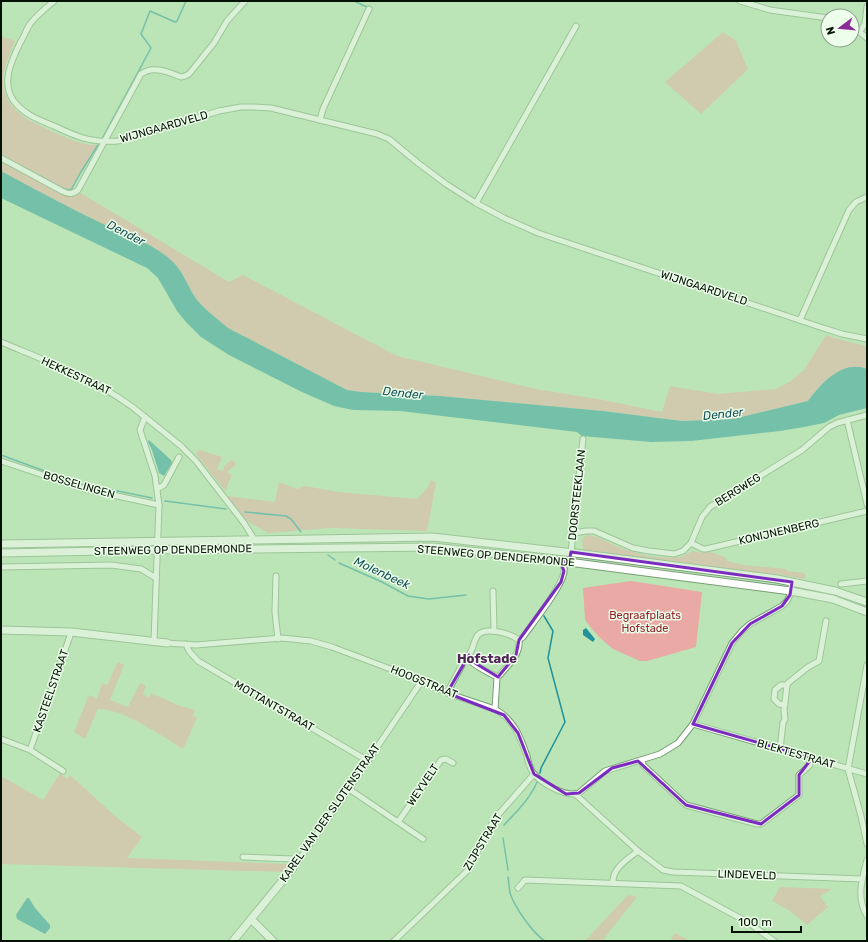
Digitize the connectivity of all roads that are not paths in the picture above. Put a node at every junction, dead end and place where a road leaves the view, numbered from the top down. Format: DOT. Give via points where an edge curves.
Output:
graph roads {
  1 [pos="54,1"];
  2 [pos="245,1"];
  3 [pos="740,1"];
  4 [pos="764,1"];
  5 [pos="867,7"];
  6 [pos="762,8"];
  7 [pos="369,9"];
  8 [pos="820,17"];
  9 [pos="576,26"];
  10 [pos="860,31"];
  11 [pos="867,38"];
  12 [pos="320,120"];
  13 [pos="104,142"];
  14 [pos="1,158"];
  15 [pos="867,197"];
  16 [pos="476,202"];
  17 [pos="800,320"];
  18 [pos="867,339"];
  19 [pos="1,342"];
  20 [pos="867,415"];
  21 [pos="146,418"];
  22 [pos="847,420"];
  23 [pos="583,438"];
  24 [pos="179,457"];
  25 [pos="1,461"];
  26 [pos="157,489"];
  27 [pos="867,504"];
  28 [pos="159,505"];
  29 [pos="867,511"];
  30 [pos="574,533"];
  31 [pos="254,539"];
  32 [pos="158,541"];
  33 [pos="691,543"];
  34 [pos="1,544"];
  35 [pos="157,550"];
  36 [pos="571,552"];
  37 [pos="1,553"];
  38 [pos="556,560"];
  39 [pos="582,564"];
  40 [pos="1,567"];
  41 [pos="276,576"];
  42 [pos="156,578"];
  43 [pos="867,581"];
  44 [pos="792,582"];
  45 [pos="841,584"];
  46 [pos="791,590"];
  47 [pos="493,591"];
  48 [pos="867,602"];
  49 [pos="867,612"];
  50 [pos="826,621"];
  51 [pos="1,630"];
  52 [pos="494,631"];
  53 [pos="70,632"];
  54 [pos="278,639"];
  55 [pos="521,639"];
  56 [pos="154,641"];
  57 [pos="167,643"];
  58 [pos="186,644"];
  59 [pos="469,655"];
  60 [pos="867,665"];
  61 [pos="496,677"];
  62 [pos="421,682"];
  63 [pos="787,686"];
  64 [pos="447,692"];
  65 [pos="785,705"];
  66 [pos="495,709"];
  67 [pos="693,724"];
  68 [pos="1,740"];
  69 [pos="780,748"];
  70 [pos="30,750"];
  71 [pos="812,758"];
  72 [pos="642,760"];
  73 [pos="368,761"];
  74 [pos="453,763"];
  75 [pos="848,769"];
  76 [pos="63,772"];
  77 [pos="534,774"];
  78 [pos="867,774"];
  79 [pos="349,789"];
  80 [pos="575,794"];
  81 [pos="398,822"];
  82 [pos="423,839"];
  83 [pos="867,844"];
  84 [pos="638,851"];
  85 [pos="243,857"];
  86 [pos="867,860"];
  87 [pos="299,861"];
  88 [pos="293,868"];
  89 [pos="862,879"];
  90 [pos="613,883"];
  91 [pos="518,888"];
  92 [pos="867,916"];
  93 [pos="251,919"];
  94 [pos="233,941"];
  95 [pos="273,941"];
  96 [pos="394,941"];
  97 [pos="774,941"];
  1 -- 13 [label="street, WIJNGAARDVELD" via="36,18 13,57 7,85 9,92 17,105 35,118 79,138"];
  2 -- 13 [label="street" via="227,21 214,43 189,74 181,77 152,69 141,74"];
  3 -- 6 [label="street"];
  4 -- 6 [label="street"];
  5 -- 10 [label="street" via="865,24"];
  6 -- 8 [label="street"];
  7 -- 12 [label="street"];
  9 -- 16 [label="street"];
  10 -- 11 [label="street"];
  12 -- 13 [label="street, WIJNGAARDVELD" via="271,108 242,107 219,111 128,139"];
  12 -- 16 [label="street, WIJNGAARDVELD" via="389,139 446,184"];
  13 -- 14 [label="street" via="78,190 68,194"];
  15 -- 17 [label="street" via="856,202 849,210"];
  16 -- 17 [label="street, WIJNGAARDVELD" via="538,233"];
  17 -- 18 [label="street, WIJNGAARDVELD" via="842,334"];
  19 -- 21 [label="street, HEKKESTRAAT" via="111,392"];
  20 -- 22 [label="street, BERGWEG"];
  21 -- 26 [label="street" via="140,430"];
  21 -- 31 [label="street, HEKKESTRAAT" via="196,461"];
  22 -- 27 [label="street"];
  22 -- 33 [label="street, BERGWEG" via="829,427 802,450 710,507 703,515"];
  23 -- 30 [label="street, DOORSTEEKLAAN"];
  24 -- 26 [label="street" via="164,486"];
  25 -- 28 [label="street, BOSSELINGEN" via="85,489"];
  26 -- 28 [label="street"];
  28 -- 32 [label="street"];
  29 -- 33 [label="street, KONIJNENBERG" via="706,549"];
  30 -- 33 [label="street" via="594,531 633,548 674,554 683,551"];
  30 -- 36 [label="street, DOORSTEEKLAAN"];
  31 -- 32 [label="main road, STEENWEG OP DENDERMONDE"];
  31 -- 36 [label="main road, STEENWEG OP DENDERMONDE" via="433,538"];
  32 -- 34 [label="main road, STEENWEG OP DENDERMONDE"];
  32 -- 35 [label="street"];
  35 -- 37 [label="main road, STEENWEG OP DENDERMONDE"];
  35 -- 38 [label="main road, STEENWEG OP DENDERMONDE" via="433,547"];
  35 -- 42 [label="street"];
  36 -- 38 [label="main road"];
  36 -- 39 [label="main road" via="572,559"];
  36 -- 44 [label="main road, STEENWEG OP DENDERMONDE"];
  38 -- 39 [label="main road, STEENWEG OP DENDERMONDE"];
  38 -- 55 [label="street" via="563,566 561,582"];
  39 -- 46 [label="main road, STEENWEG OP DENDERMONDE"];
  40 -- 42 [label="street" via="111,565 141,569"];
  41 -- 54 [label="street" via="275,612"];
  42 -- 56 [label="street"];
  43 -- 45 [label="street"];
  44 -- 46 [label="street"];
  44 -- 48 [label="main road, STEENWEG OP DENDERMONDE" via="835,591"];
  46 -- 49 [label="main road, STEENWEG OP DENDERMONDE" via="833,600"];
  46 -- 67 [label="street" via="782,606 750,624 735,638"];
  47 -- 52 [label="street"];
  50 -- 63 [label="street" via="819,661 808,667"];
  51 -- 53 [label="main road"];
  52 -- 55 [label="street"];
  52 -- 59 [label="street" via="478,635"];
  53 -- 56 [label="main road"];
  53 -- 70 [label="street, KASTEELSTRAAT"];
  54 -- 58 [label="street, HOOGSTRAAT"];
  54 -- 62 [label="street, HOOGSTRAAT" via="305,640 332,647"];
  55 -- 61 [label="street" via="516,655"];
  56 -- 57 [label="main road"];
  57 -- 58 [label="street, HOOGSTRAAT"];
  58 -- 73 [label="street, MOTTANTSTRAAT" via="189,652 198,661"];
  59 -- 61 [label="street" via="473,663"];
  59 -- 64 [label="street"];
  60 -- 75 [label="street"];
  61 -- 66 [label="street"];
  62 -- 64 [label="street, HOOGSTRAAT"];
  62 -- 73 [label="street, KAREL VAN DER SLOTENSTRAAT"];
  63 -- 65 [label="street"];
  63 -- 65 [label="street" via="781,685 775,690 774,699 778,704"];
  64 -- 66 [label="street, HOOGSTRAAT"];
  65 -- 69 [label="street"];
  66 -- 77 [label="street, HOOGSTRAAT" via="513,725"];
  67 -- 69 [label="street, BLEKTESTRAAT"];
  67 -- 72 [label="street" via="670,748"];
  68 -- 70 [label="street"];
  69 -- 71 [label="street, BLEKTESTRAAT"];
  70 -- 76 [label="street"];
  71 -- 72 [label="street" via="809,766 799,775 799,795 761,824 686,805 643,765"];
  71 -- 75 [label="street, BLEKTESTRAAT"];
  72 -- 80 [label="street" via="605,771"];
  73 -- 79 [label="street, KAREL VAN DER SLOTENSTRAAT"];
  74 -- 81 [label="street, WEYVELT" via="446,758 441,760"];
  75 -- 78 [label="street"];
  75 -- 83 [label="street, BLEKTESTRAAT"];
  77 -- 80 [label="street" via="562,792"];
  77 -- 96 [label="street, ZIJPSTRAAT" via="498,814 483,838 470,867"];
  79 -- 81 [label="street"];
  79 -- 87 [label="street, KAREL VAN DER SLOTENSTRAAT"];
  80 -- 84 [label="street, LINDEVELD"];
  81 -- 82 [label="street"];
  84 -- 89 [label="street, LINDEVELD" via="663,870 673,872"];
  84 -- 90 [label="street" via="618,868 612,878"];
  85 -- 87 [label="street"];
  86 -- 89 [label="street"];
  87 -- 88 [label="street, KAREL VAN DER SLOTENSTRAAT"];
  88 -- 93 [label="main road, KAREL VAN DER SLOTENSTRAAT"];
  89 -- 92 [label="street" via="862,903"];
  90 -- 91 [label="street" via="525,880"];
  90 -- 97 [label="street" via="681,886"];
  93 -- 94 [label="main road, KAREL VAN DER SLOTENSTRAAT"];
  93 -- 95 [label="main road"];
}
